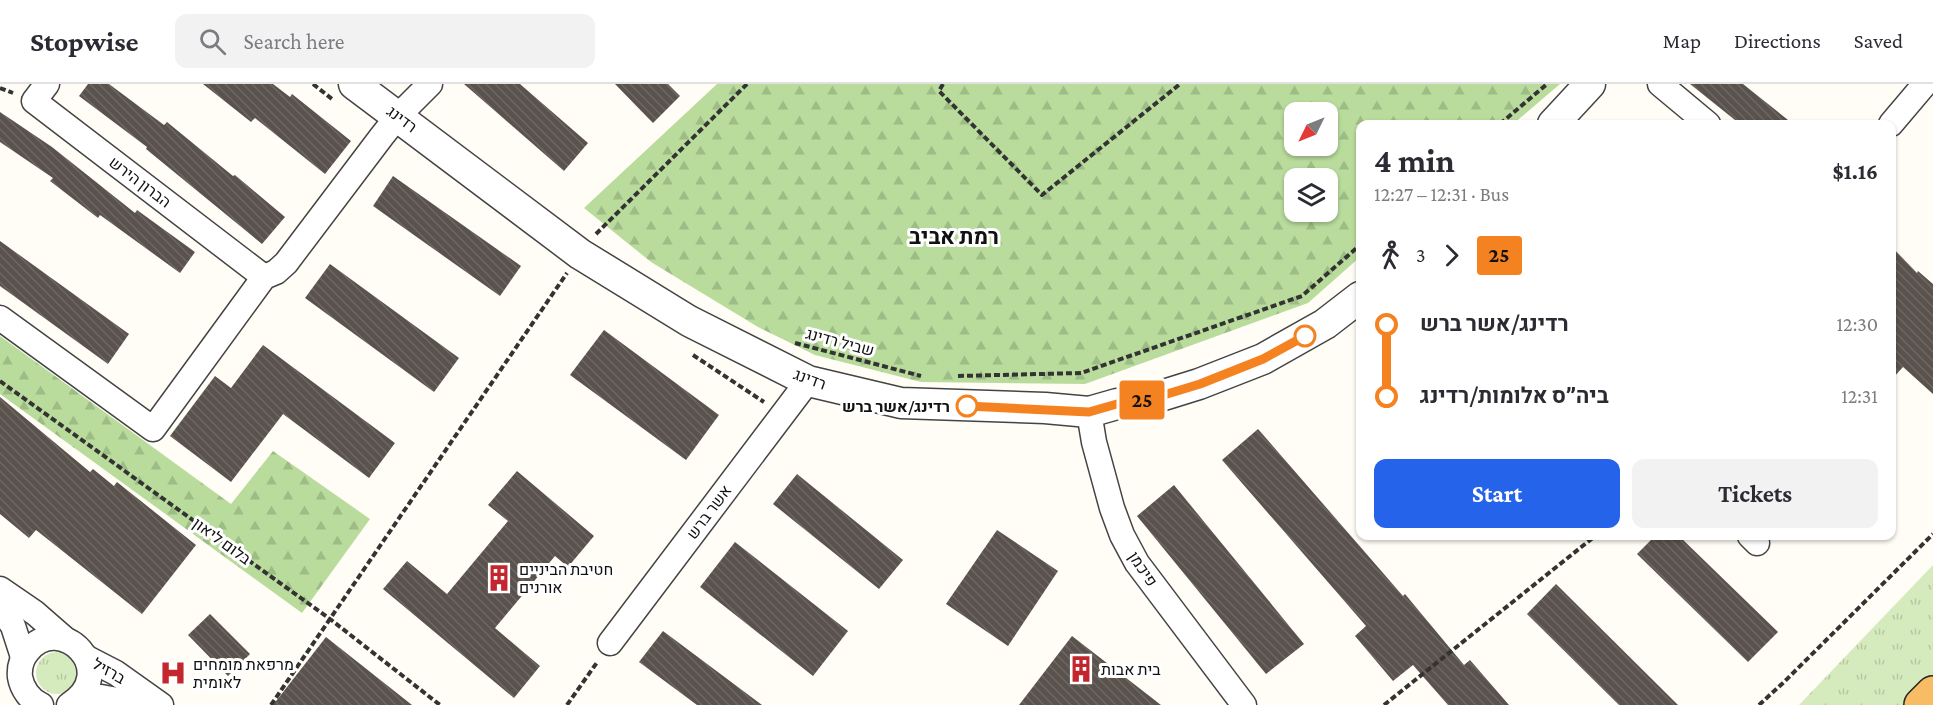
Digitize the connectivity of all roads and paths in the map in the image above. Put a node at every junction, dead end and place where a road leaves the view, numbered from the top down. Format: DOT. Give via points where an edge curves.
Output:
graph roads {
  1 [pos="47,84"];
  2 [pos="312,84"];
  3 [pos="430,84"];
  4 [pos="747,84"];
  5 [pos="943,84"];
  6 [pos="1180,84"];
  7 [pos="1546,84"];
  8 [pos="1590,84"];
  9 [pos="1660,84"];
  10 [pos="1924,85"];
  11 [pos="346,94"];
  12 [pos="398,117"];
  13 [pos="1505,120"];
  14 [pos="1557,120"];
  15 [pos="1703,120"];
  16 [pos="1895,120"];
  17 [pos="1356,249"];
  18 [pos="580,254"];
  19 [pos="264,277"];
  20 [pos="1356,300"];
  21 [pos="0,318"];
  22 [pos="686,350"];
  23 [pos="781,368"];
  24 [pos="927,377"];
  25 [pos="951,377"];
  26 [pos="0,381"];
  27 [pos="808,381"];
  28 [pos="1089,412"];
  29 [pos="1933,534"];
  30 [pos="1590,540"];
  31 [pos="0,589"];
  32 [pos="0,607"];
  33 [pos="330,619"];
  34 [pos="66,640"];
  35 [pos="610,644"];
  36 [pos="23,657"];
  37 [pos="87,658"];
  38 [pos="1933,693"];
  39 [pos="74,702"];
  40 [pos="41,705"];
  41 [pos="137,705"];
  42 [pos="161,705"];
  43 [pos="271,705"];
  44 [pos="440,705"];
  45 [pos="567,705"];
  46 [pos="1244,705"];
  47 [pos="1384,705"];
  48 [pos="1759,705"];
  49 [pos="1921,705"];
  1 -- 19 [label="street, הברון הירש" via="34,101"];
  2 -- 11 [label="path"];
  3 -- 12 [label="street"];
  4 -- 18 [label="path"];
  5 -- 6 [label="path" via="939,91 1042,195"];
  7 -- 13 [label="path"];
  8 -- 14 [label="street"];
  9 -- 15 [label="street"];
  10 -- 16 [label="street"];
  11 -- 12 [label="street, רדינג"];
  12 -- 18 [label="street, רדינג"];
  12 -- 19 [label="street" via="286,263"];
  17 -- 25 [label="path" via="1302,296 1081,373"];
  18 -- 23 [label="street, רדינג" via="689,321"];
  18 -- 33 [label="path"];
  19 -- 21 [label="street" via="153,429"];
  20 -- 28 [label="street, רדינג" via="1325,324 1263,359 1200,384"];
  22 -- 23 [label="path, שביל רדינג" via="764,402"];
  23 -- 24 [label="path, שביל רדינג" via="791,342"];
  23 -- 27 [label="street, רדינג"];
  26 -- 33 [label="path, בלום ליאון"];
  27 -- 28 [label="street, רדינג" via="901,404"];
  27 -- 35 [label="street, אשר ברש"];
  28 -- 46 [label="street, פיכמן" via="1122,535 1137,563"];
  29 -- 48 [label="path"];
  30 -- 47 [label="path"];
  31 -- 34 [label="street"];
  32 -- 36 [label="street" via="13,626"];
  33 -- 43 [label="path"];
  33 -- 44 [label="path, בלום ליאון"];
  34 -- 36 [label="street" via="46,639"];
  34 -- 37 [label="street, ברזיל"];
  35 -- 45 [label="path"];
  36 -- 40 [label="street" via="22,685"];
  37 -- 39 [label="street" via="89,680 86,690"];
  37 -- 42 [label="street, ברזיל"];
  38 -- 49 [label="highway"];
  39 -- 41 [label="street, ברזיל" via="101,697"];
}
